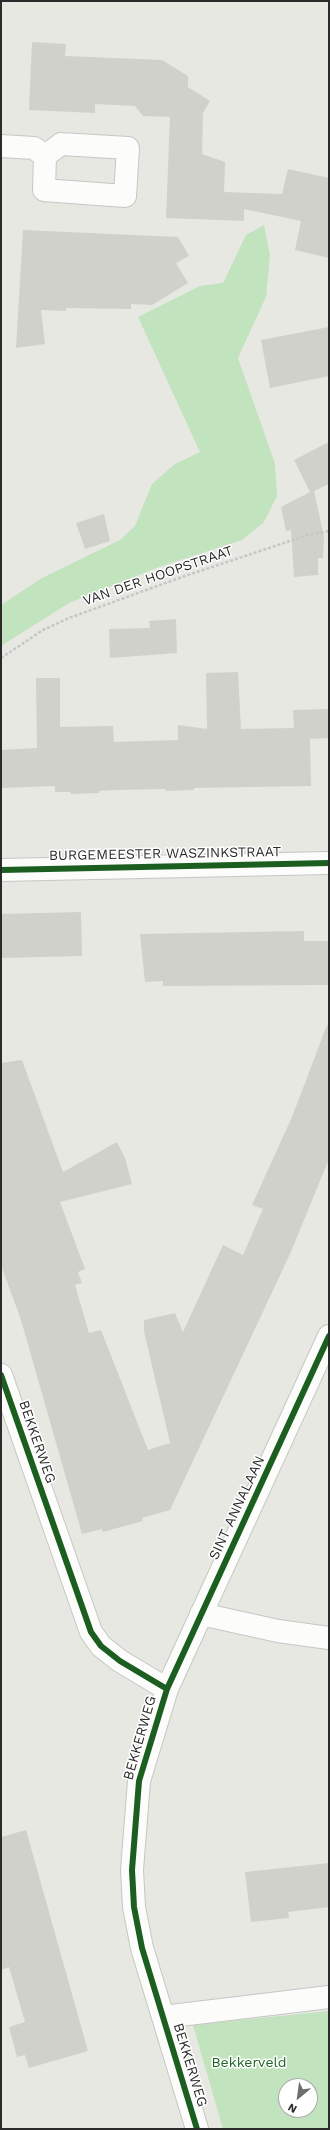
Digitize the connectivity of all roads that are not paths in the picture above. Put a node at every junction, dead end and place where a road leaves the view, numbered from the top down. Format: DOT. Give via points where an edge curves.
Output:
graph roads {
  1 [pos="1,146"];
  2 [pos="45,156"];
  3 [pos="329,863"];
  4 [pos="1,870"];
  5 [pos="329,1336"];
  6 [pos="1,1375"];
  7 [pos="201,1614"];
  8 [pos="329,1638"];
  9 [pos="167,1689"];
  10 [pos="329,1997"];
  11 [pos="163,2017"];
  12 [pos="197,2129"];
  1 -- 2 [label="street" via="34,148"];
  3 -- 4 [label="street, BURGEMEESTER WASZINKSTRAAT"];
  5 -- 7 [label="street, SINT ANNALAAN"];
  6 -- 9 [label="street, BEKKERWEG" via="91,1632 101,1646 120,1661"];
  7 -- 8 [label="street" via="278,1631"];
  7 -- 9 [label="street, SINT ANNALAAN"];
  9 -- 11 [label="street, BEKKERWEG" via="139,1781 132,1870 134,1907 142,1948"];
  10 -- 11 [label="street"];
  11 -- 12 [label="street, BEKKERWEG"];
}
